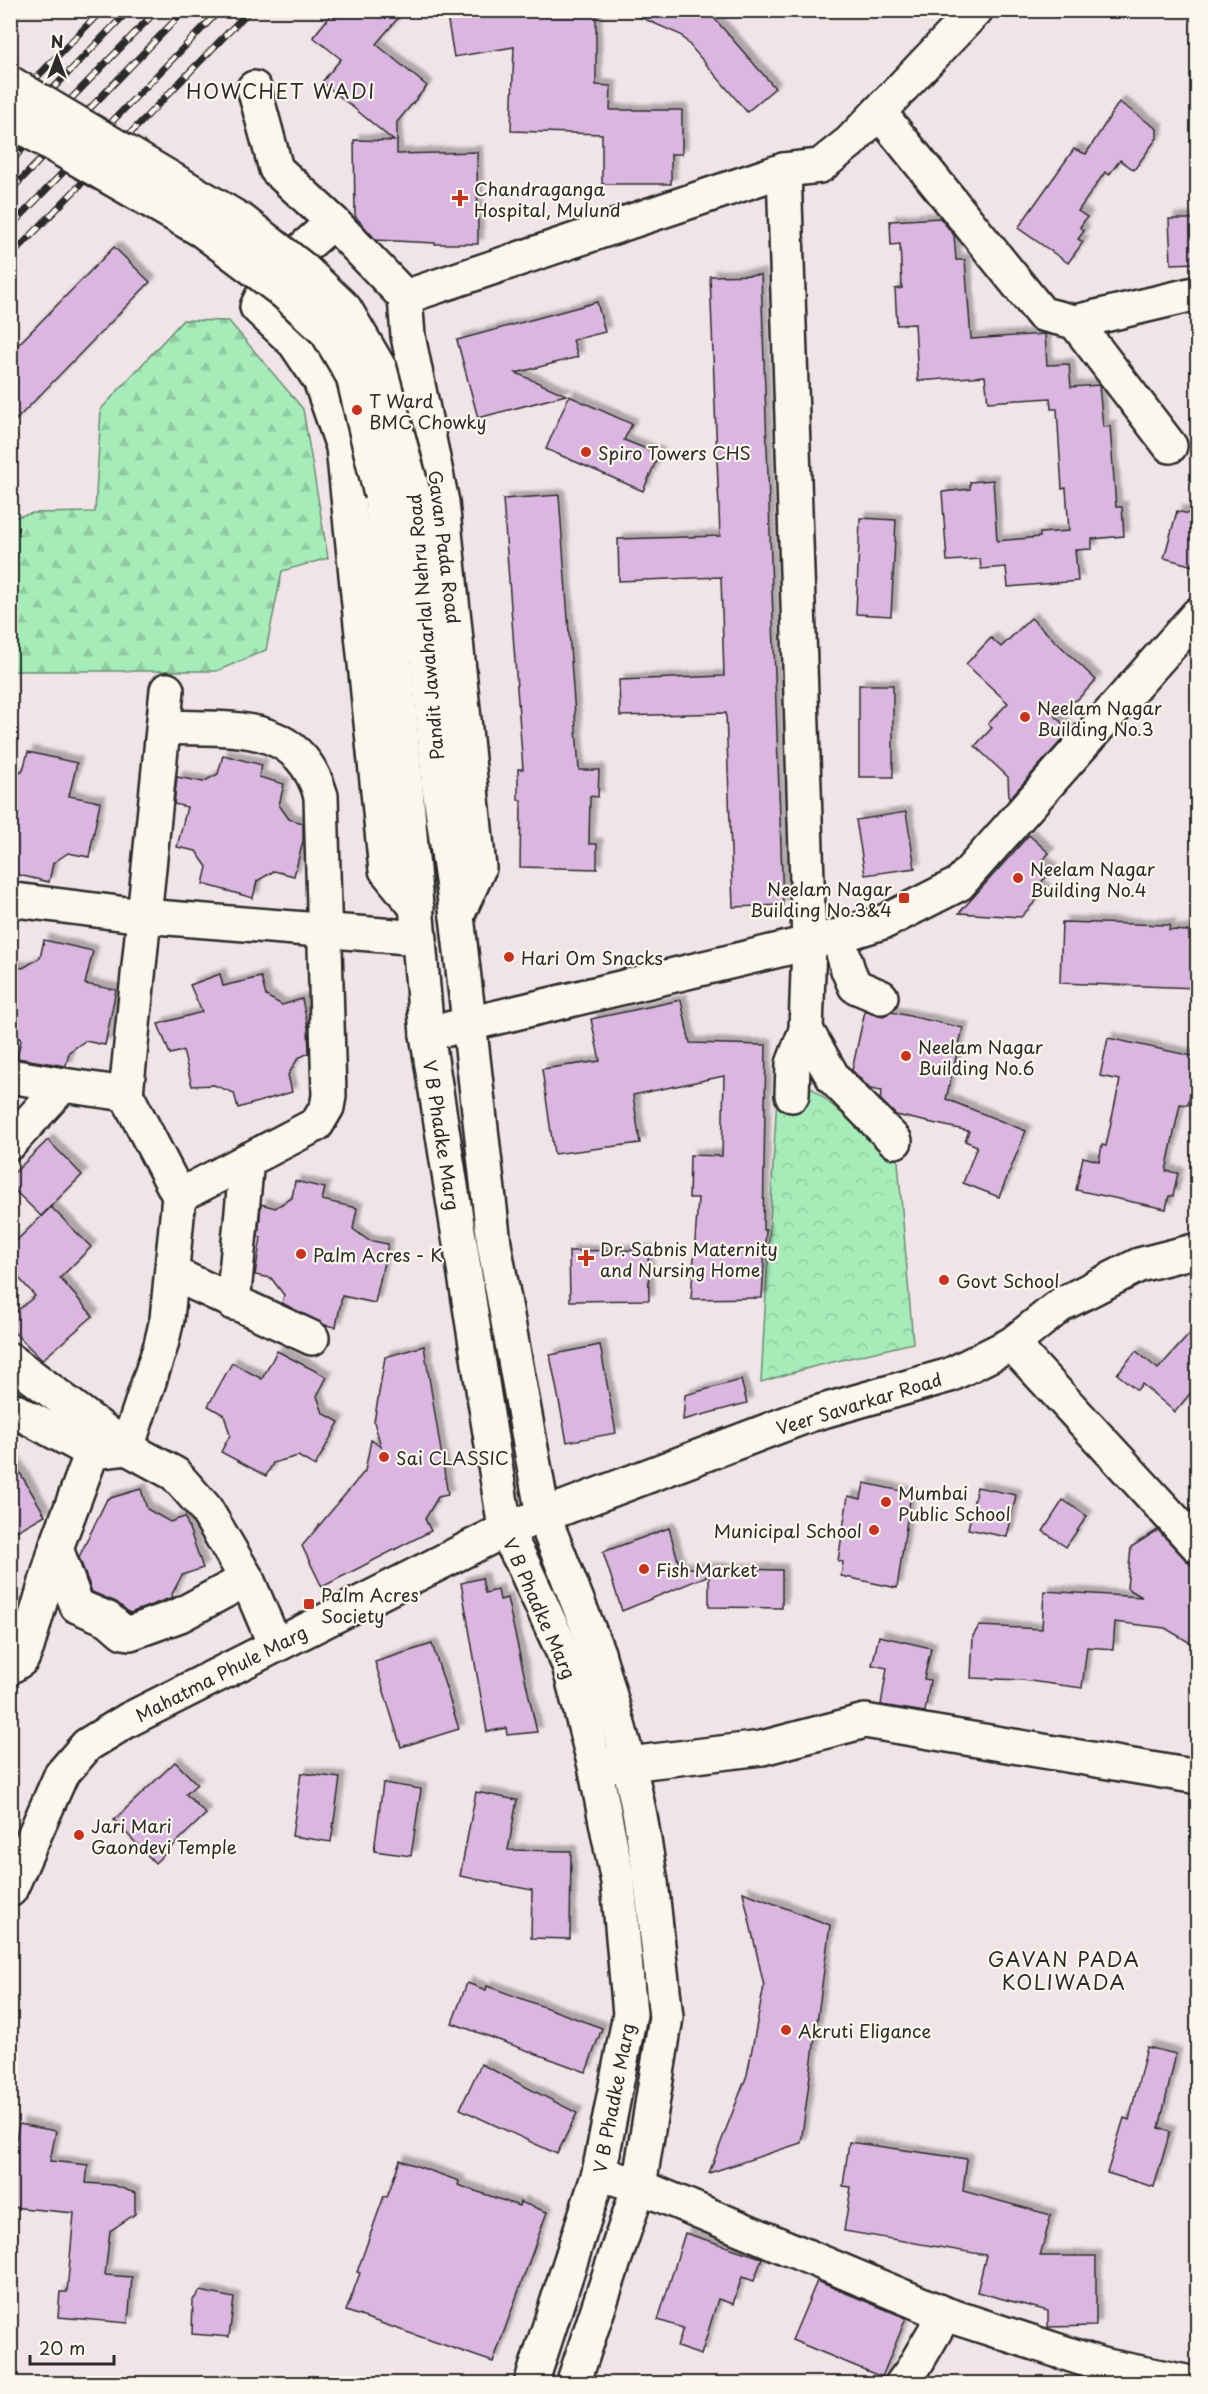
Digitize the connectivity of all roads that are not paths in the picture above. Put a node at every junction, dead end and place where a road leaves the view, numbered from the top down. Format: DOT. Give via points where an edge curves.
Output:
graph roads {
  1 [pos="976,10"];
  2 [pos="10,83"];
  3 [pos="254,88"];
  4 [pos="879,112"];
  5 [pos="10,120"];
  6 [pos="784,170"];
  7 [pos="333,222"];
  8 [pos="1197,293"];
  9 [pos="405,297"];
  10 [pos="1075,322"];
  11 [pos="1170,446"];
  12 [pos="1197,614"];
  13 [pos="167,690"];
  14 [pos="164,727"];
  15 [pos="406,785"];
  16 [pos="439,788"];
  17 [pos="10,902"];
  18 [pos="143,916"];
  19 [pos="457,916"];
  20 [pos="419,923"];
  21 [pos="323,930"];
  22 [pos="824,940"];
  23 [pos="881,997"];
  24 [pos="469,1023"];
  25 [pos="806,1030"];
  26 [pos="427,1034"];
  27 [pos="10,1076"];
  28 [pos="63,1086"];
  29 [pos="126,1094"];
  30 [pos="792,1095"];
  31 [pos="895,1141"];
  32 [pos="10,1143"];
  33 [pos="247,1161"];
  34 [pos="179,1196"];
  35 [pos="1197,1250"];
  36 [pos="172,1273"];
  37 [pos="233,1303"];
  38 [pos="312,1338"];
  39 [pos="1012,1344"];
  40 [pos="10,1360"];
  41 [pos="10,1408"];
  42 [pos="127,1448"];
  43 [pos="92,1452"];
  44 [pos="543,1515"];
  45 [pos="505,1530"];
  46 [pos="1197,1546"];
  47 [pos="56,1548"];
  48 [pos="247,1579"];
  49 [pos="275,1645"];
  50 [pos="10,1667"];
  51 [pos="629,1764"];
  52 [pos="595,1766"];
  53 [pos="1197,1777"];
  54 [pos="640,1816"];
  55 [pos="607,1822"];
  56 [pos="10,1890"];
  57 [pos="599,2173"];
  58 [pos="639,2186"];
  59 [pos="945,2314"];
  60 [pos="531,2384"];
  61 [pos="573,2384"];
  62 [pos="902,2384"];
  63 [pos="1196,2384"];
  1 -- 4 [label="street"];
  2 -- 16 [label="street, Pandit Jawaharlal Nehru Road, bridge" via="242,221 303,268 345,309 380,369 413,492"];
  3 -- 7 [label="street" via="276,170"];
  4 -- 6 [label="street" via="820,166"];
  4 -- 10 [label="street" via="1042,314"];
  5 -- 15 [label="street, Pandit Jawaharlal Nehru Road, bridge" via="203,231 284,292 327,332 353,375 381,495"];
  6 -- 9 [label="street"];
  6 -- 22 [label="street"];
  7 -- 9 [label="street"];
  7 -- 20 [label="street" via="272,276 257,308 295,343 320,380 343,447 386,870"];
  8 -- 10 [label="street"];
  9 -- 19 [label="street, Gavan Pada Road" via="408,336 442,502 479,868"];
  10 -- 11 [label="street"];
  12 -- 22 [label="street" via="959,884 886,921"];
  13 -- 14 [label="street"];
  14 -- 18 [label="street"];
  14 -- 21 [label="street" via="257,732 274,737 304,762 315,777 321,796"];
  15 -- 20 [label="street, V B Phadke Marg"];
  16 -- 19 [label="street, V B Phadke Marg"];
  17 -- 18 [label="street"];
  18 -- 21 [label="street"];
  18 -- 29 [label="street"];
  19 -- 24 [label="street, V B Phadke Marg"];
  20 -- 21 [label="street"];
  20 -- 26 [label="street, V B Phadke Marg"];
  21 -- 33 [label="street" via="327,1107 316,1124"];
  22 -- 23 [label="street" via="848,970 855,986"];
  22 -- 24 [label="street"];
  22 -- 25 [label="street"];
  24 -- 26 [label="street"];
  24 -- 44 [label="street, V B Phadke Marg" via="494,1244"];
  25 -- 30 [label="street" via="793,1064"];
  25 -- 31 [label="street" via="834,1079"];
  26 -- 45 [label="street, V B Phadke Marg"];
  27 -- 28 [label="street"];
  28 -- 29 [label="street"];
  28 -- 32 [label="street"];
  29 -- 34 [label="street"];
  33 -- 34 [label="street"];
  33 -- 37 [label="street"];
  34 -- 36 [label="street"];
  35 -- 39 [label="street, Veer Savarkar Road" via="1138,1265 1062,1304"];
  36 -- 37 [label="street"];
  36 -- 42 [label="street" via="161,1345"];
  37 -- 38 [label="street"];
  39 -- 44 [label="street, Veer Savarkar Road" via="950,1375 809,1415"];
  39 -- 46 [label="street"];
  40 -- 42 [label="street"];
  41 -- 43 [label="street"];
  42 -- 43 [label="street"];
  42 -- 48 [label="street" via="175,1474 205,1508"];
  43 -- 47 [label="street"];
  44 -- 45 [label="street, Veer Savarkar Road"];
  44 -- 51 [label="street, V B Phadke Marg" via="598,1653"];
  45 -- 49 [label="street, Mahatma Phule Marg"];
  45 -- 52 [label="street, V B Phadke Marg" via="569,1665"];
  47 -- 48 [label="street" via="77,1606 108,1619 123,1632 180,1615"];
  47 -- 50 [label="street" via="27,1647 22,1659"];
  48 -- 49 [label="street"];
  49 -- 56 [label="street, Mahatma Phule Marg" via="87,1745 61,1775"];
  51 -- 52 [label="street"];
  51 -- 53 [label="street" via="762,1748 865,1721"];
  51 -- 54 [label="street, V B Phadke Marg"];
  52 -- 55 [label="street, V B Phadke Marg"];
  54 -- 55 [label="street"];
  54 -- 58 [label="street, V B Phadke Marg" via="666,2017"];
  55 -- 57 [label="street, V B Phadke Marg" via="618,1882 630,2014"];
  57 -- 58 [label="street"];
  57 -- 60 [label="street, V B Phadke Marg"];
  58 -- 59 [label="street"];
  58 -- 61 [label="street, V B Phadke Marg"];
  59 -- 62 [label="street"];
  59 -- 63 [label="street" via="1102,2365"];
}
